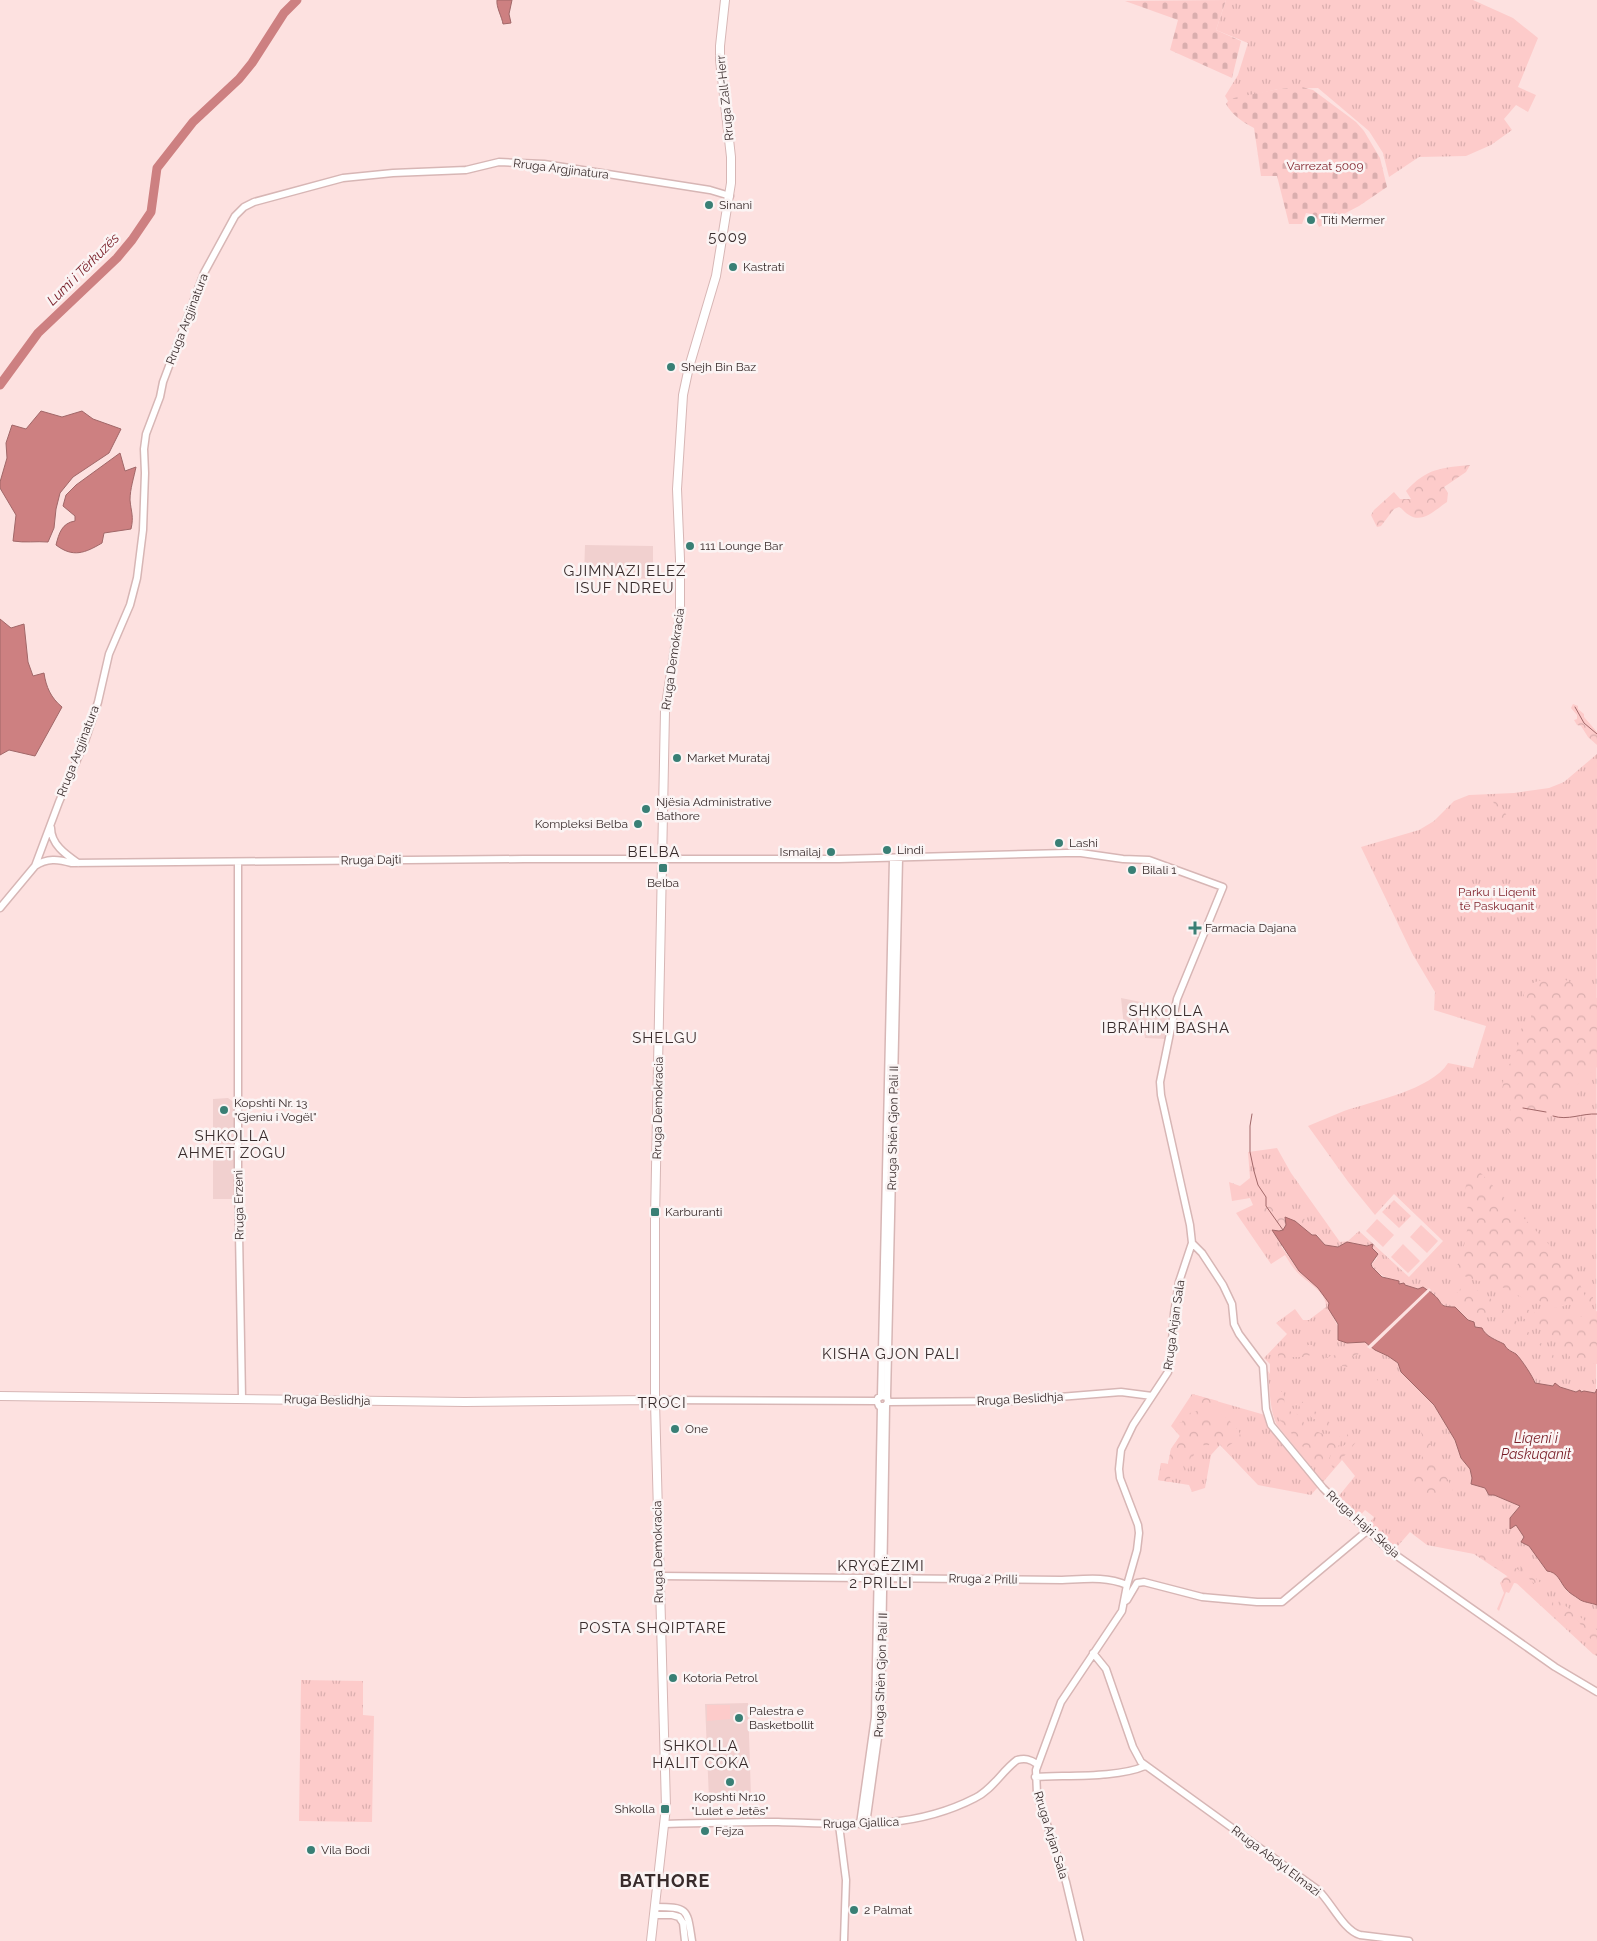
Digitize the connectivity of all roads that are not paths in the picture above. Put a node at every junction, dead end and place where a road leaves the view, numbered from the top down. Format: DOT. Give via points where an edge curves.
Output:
graph roads {
  1 [pos="724,0"];
  2 [pos="730,196"];
  3 [pos="51,826"];
  4 [pos="57,845"];
  5 [pos="42,848"];
  6 [pos="896,858"];
  7 [pos="51,860"];
  8 [pos="663,860"];
  9 [pos="238,862"];
  10 [pos="78,863"];
  11 [pos="35,866"];
  12 [pos="1223,887"];
  13 [pos="0,908"];
  14 [pos="1192,1243"];
  15 [pos="1189,1252"];
  16 [pos="1207,1261"];
  17 [pos="0,1396"];
  18 [pos="1152,1396"];
  19 [pos="242,1398"];
  20 [pos="655,1400"];
  21 [pos="883,1401"];
  22 [pos="1367,1531"];
  23 [pos="659,1576"];
  24 [pos="881,1577"];
  25 [pos="1127,1585"];
  26 [pos="1124,1602"];
  27 [pos="1093,1653"];
  28 [pos="1597,1692"];
  29 [pos="1038,1764"];
  30 [pos="1145,1766"];
  31 [pos="1035,1777"];
  32 [pos="664,1824"];
  33 [pos="863,1824"];
  34 [pos="839,1825"];
  35 [pos="673,1908"];
  36 [pos="655,1911"];
  37 [pos="672,1915"];
  38 [pos="652,1941"];
  39 [pos="686,1941"];
  40 [pos="692,1941"];
  41 [pos="844,1941"];
  42 [pos="1080,1941"];
  43 [pos="1409,1941"];
  1 -- 2 [label="main road, Rruga Zall-Herr" via="720,53 731,157"];
  2 -- 3 [label="street, Rruga Argjinatura" via="710,190 544,164 499,162 466,170 343,178 254,202 240,210 199,283 148,425 144,449 143,530 134,591 109,654 85,741"];
  2 -- 8 [label="main road, Rruga Demokracia" via="716,276 689,366 682,404 677,489 681,602 665,711"];
  3 -- 4 [label="street"];
  3 -- 5 [label="street, Rruga Argjinatura"];
  4 -- 5 [label="street" via="49,842"];
  4 -- 7 [label="street" via="58,856"];
  4 -- 10 [label="street"];
  5 -- 7 [label="street" via="42,853"];
  5 -- 11 [label="street, Rruga Argjinatura"];
  6 -- 8 [label="street, Rruga Dajti"];
  6 -- 12 [label="street, Rruga Dajti" via="1082,853 1149,860"];
  6 -- 21 [label="street, Rruga Shën Gjon Pali II" via="882,1302"];
  7 -- 10 [label="street, Rruga Dajti"];
  7 -- 11 [label="street"];
  8 -- 9 [label="street, Rruga Dajti"];
  8 -- 20 [label="main road, Rruga Demokracia" via="655,1219"];
  9 -- 10 [label="street, Rruga Dajti"];
  9 -- 19 [label="street, Rruga Erzeni"];
  11 -- 13 [label="street"];
  12 -- 14 [label="street, Rruga Arjan Sala" via="1177,999 1160,1082"];
  14 -- 15 [label="street, Rruga Arjan Sala"];
  14 -- 16 [label="street, Rruga Hajri Skeja"];
  15 -- 16 [label="street, Rruga Hajri Skeja"];
  15 -- 18 [label="street, Rruga Arjan Sala" via="1179,1282 1170,1364"];
  16 -- 22 [label="street, Rruga Hajri Skeja" via="1232,1304 1238,1334 1263,1366 1266,1409 1271,1425 1323,1488"];
  17 -- 19 [label="main road, Rruga Beslidhja"];
  18 -- 21 [label="street, Rruga Beslidhja" via="1121,1392 1011,1401"];
  18 -- 25 [label="street, Rruga Arjan Sala" via="1121,1450 1120,1478 1139,1533"];
  19 -- 20 [label="main road, Rruga Beslidhja" via="465,1402"];
  20 -- 21 [label="street, Rruga Beslidhja"];
  20 -- 23 [label="main road, Rruga Demokracia"];
  21 -- 24 [label="street, Rruga Shën Gjon Pali II"];
  22 -- 26 [label="street" via="1282,1602 1211,1598 1144,1582 1137,1583"];
  22 -- 28 [label="street, Rruga Hajri Skeja" via="1390,1551 1555,1667"];
  23 -- 24 [label="street, Rruga 2 Prilli"];
  23 -- 32 [label="main road, Rruga Demokracia" via="666,1787"];
  24 -- 25 [label="street, Rruga 2 Prilli" via="1101,1578"];
  24 -- 33 [label="street, Rruga Shën Gjon Pali II" via="880,1732"];
  25 -- 26 [label="street, Rruga Arjan Sala"];
  26 -- 27 [label="street, Rruga Arjan Sala" via="1116,1621"];
  27 -- 29 [label="street, Rruga Arjan Sala" via="1062,1702"];
  27 -- 30 [label="street" via="1106,1669 1137,1757"];
  29 -- 31 [label="street, Rruga Arjan Sala"];
  29 -- 33 [label="street, Rruga Gjallica" via="1025,1758 1017,1760 976,1798 940,1812 900,1822"];
  30 -- 31 [label="street" via="1114,1772"];
  30 -- 43 [label="street, Rruga Abdyl Elmazi" via="1318,1890 1353,1932"];
  31 -- 42 [label="street, Rruga Arjan Sala" via="1037,1794 1066,1882"];
  32 -- 34 [label="street, Rruga Gjallica" via="754,1822"];
  32 -- 36 [label="main road, Rruga Demokracia"];
  33 -- 34 [label="street, Rruga Gjallica"];
  34 -- 41 [label="street" via="846,1880"];
  35 -- 36 [label="street"];
  35 -- 37 [label="street"];
  35 -- 40 [label="street" via="686,1914"];
  36 -- 37 [label="street"];
  36 -- 38 [label="main road, Rruga Demokracia"];
  37 -- 39 [label="street" via="682,1922"];
}
